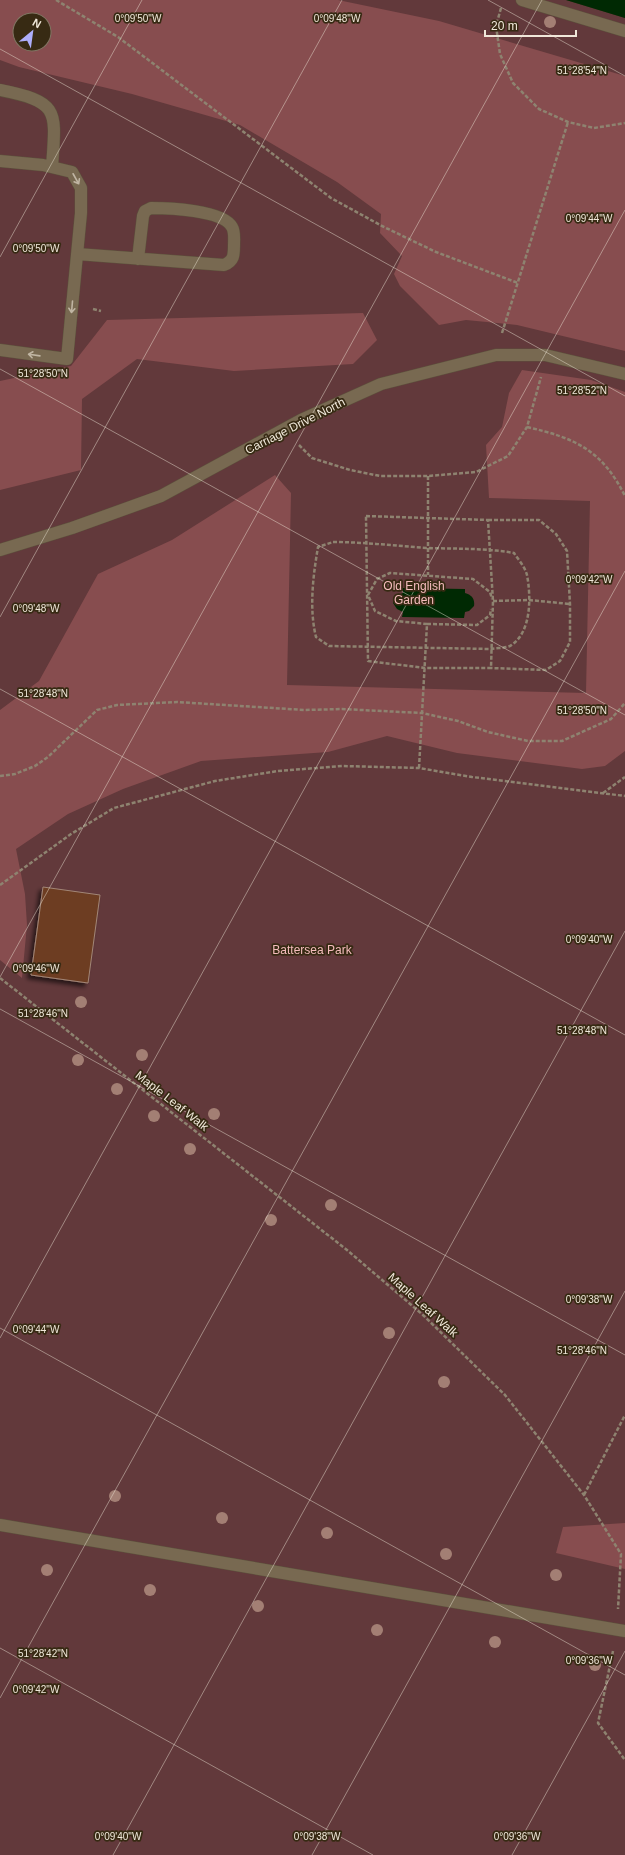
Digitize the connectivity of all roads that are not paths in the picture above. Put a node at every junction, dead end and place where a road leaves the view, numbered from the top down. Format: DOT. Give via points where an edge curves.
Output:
graph roads {
  1 [pos="522,0"];
  2 [pos="625,31"];
  3 [pos="0,90"];
  4 [pos="0,161"];
  5 [pos="52,167"];
  6 [pos="77,254"];
  7 [pos="138,259"];
  8 [pos="0,350"];
  9 [pos="625,374"];
  10 [pos="0,550"];
  11 [pos="0,1525"];
  12 [pos="621,1630"];
  1 -- 2 [label="street"];
  3 -- 5 [label="street" via="26,95 43,103 53,114 55,125"];
  4 -- 5 [label="street"];
  5 -- 6 [label="street, one-way" via="72,172 81,188"];
  6 -- 7 [label="street"];
  6 -- 8 [label="street, one-way" via="68,359"];
  7 -- 7 [label="street" via="224,265 234,256 234,234 231,225 222,218 169,208 152,208 145,211 142,216"];
  9 -- 10 [label="street, Carriage Drive North" via="545,355 496,354 381,384 283,430 161,496 72,528"];
  11 -- 12 [label="street"];
}
